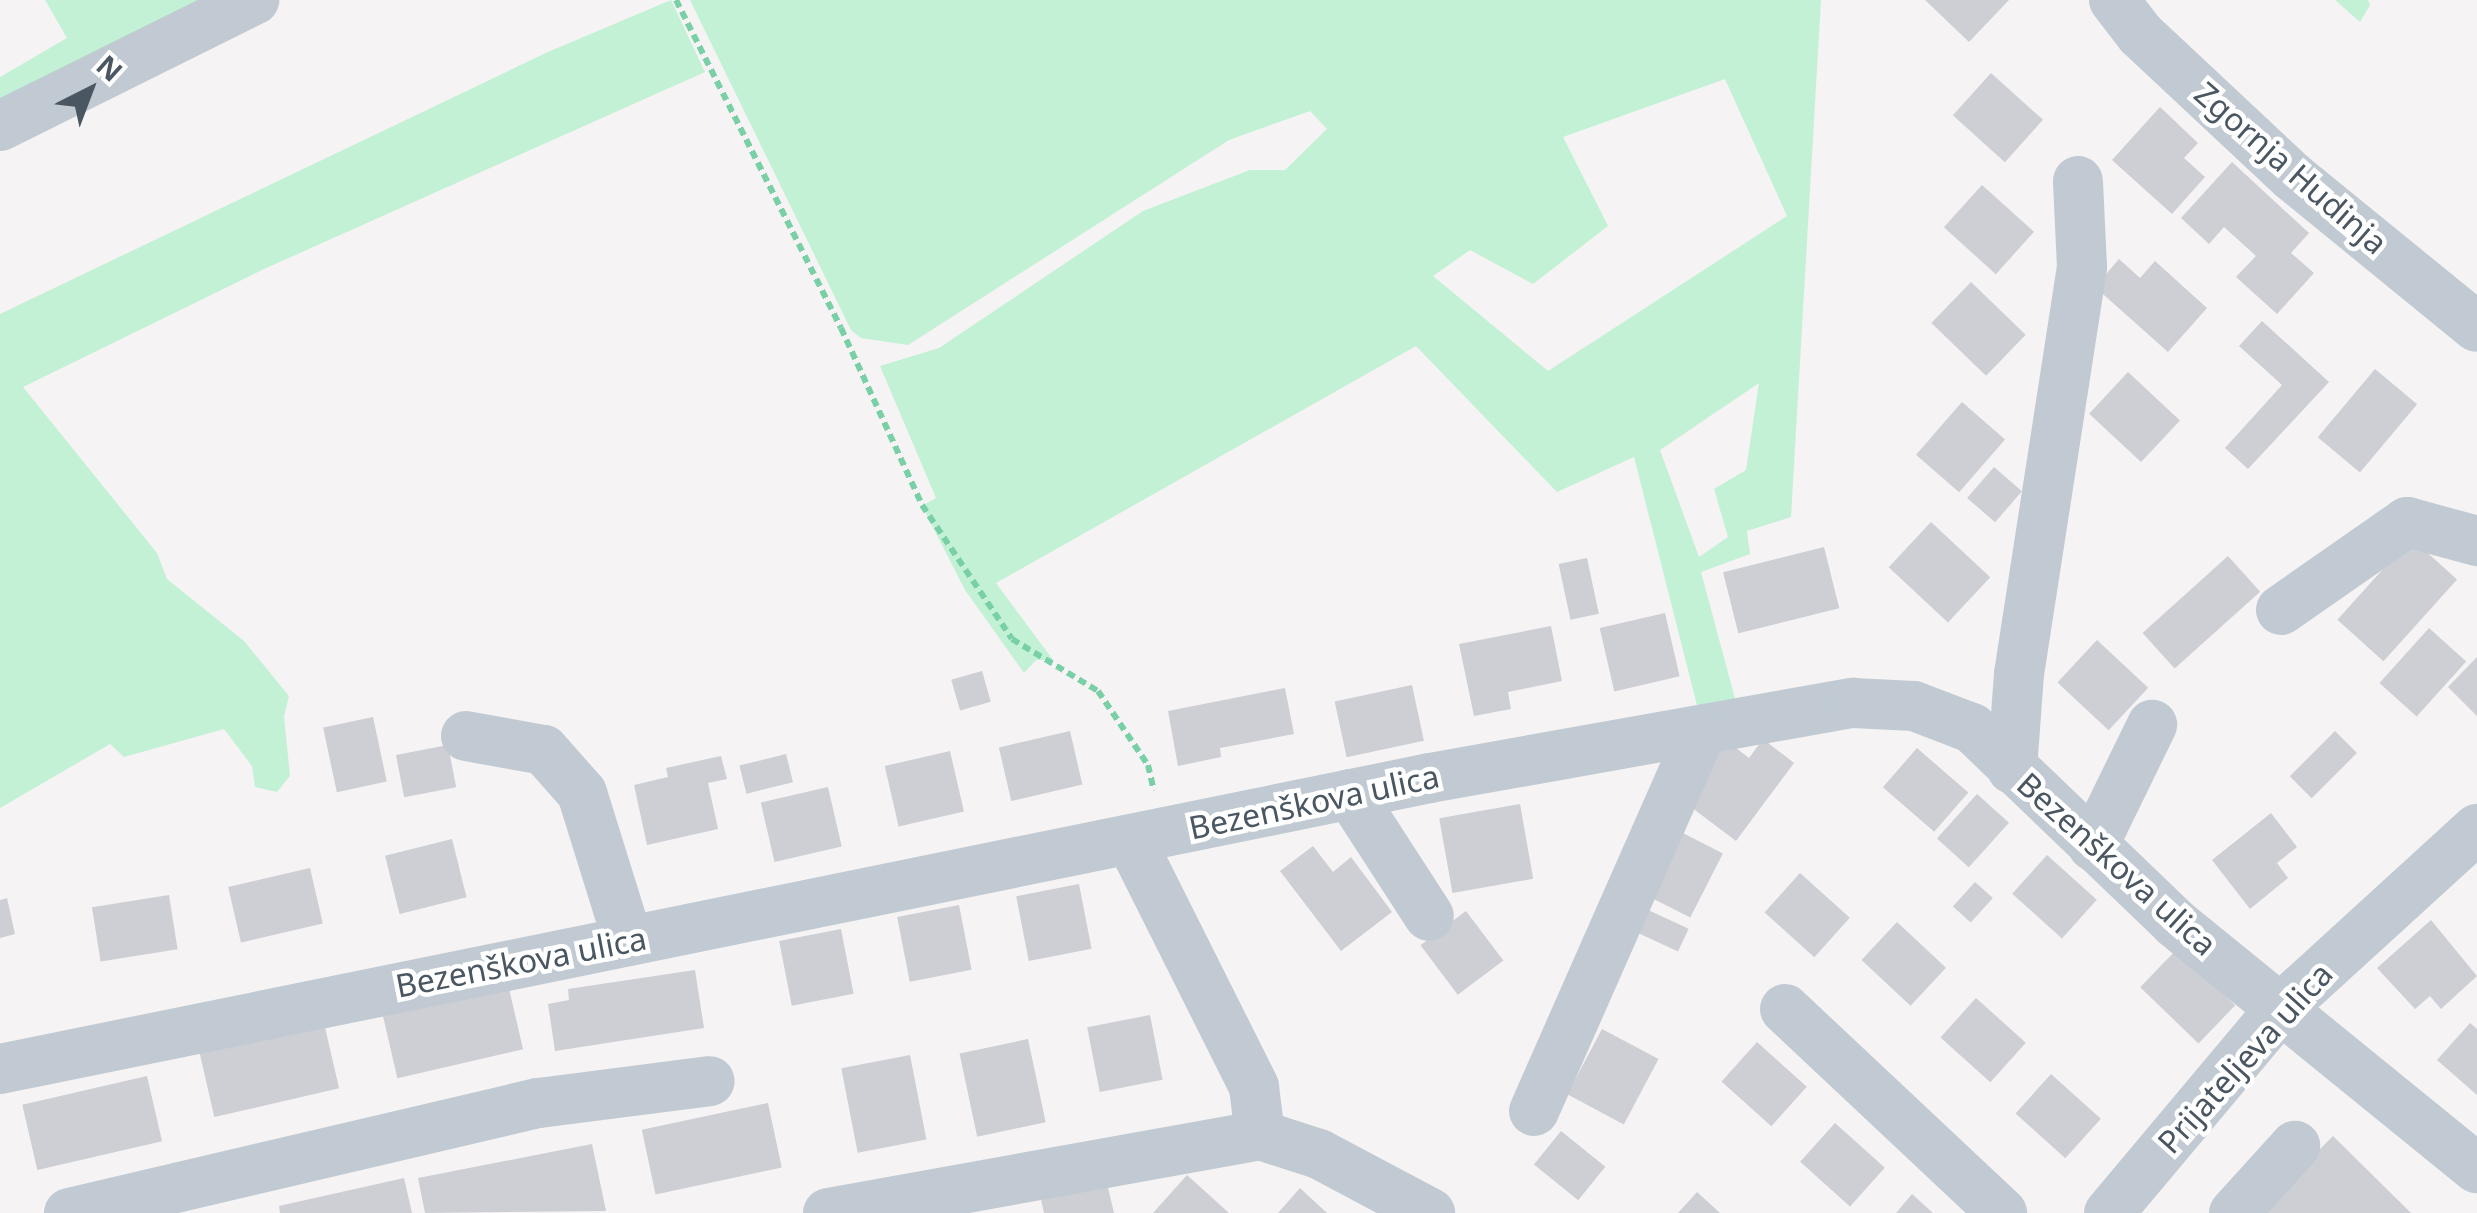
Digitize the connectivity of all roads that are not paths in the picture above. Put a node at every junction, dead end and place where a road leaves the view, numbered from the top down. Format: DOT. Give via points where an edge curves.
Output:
graph roads {
  1 [pos="254,0"];
  2 [pos="2114,0"];
  3 [pos="0,126"];
  4 [pos="2078,181"];
  5 [pos="2477,327"];
  6 [pos="2477,540"];
  7 [pos="2281,610"];
  8 [pos="2152,725"];
  9 [pos="1700,734"];
  10 [pos="466,736"];
  11 [pos="2012,769"];
  12 [pos="1350,794"];
  13 [pos="2477,829"];
  14 [pos="1148,837"];
  15 [pos="2094,846"];
  16 [pos="1429,916"];
  17 [pos="628,941"];
  18 [pos="2283,1006"];
  19 [pos="1785,1008"];
  20 [pos="0,1069"];
  21 [pos="710,1081"];
  22 [pos="1534,1111"];
  23 [pos="1260,1135"];
  24 [pos="2295,1146"];
  25 [pos="2477,1167"];
  26 [pos="69,1213"];
  27 [pos="828,1213"];
  28 [pos="1430,1213"];
  29 [pos="2002,1213"];
  30 [pos="2109,1213"];
  31 [pos="2234,1213"];
  1 -- 3 [label="street"];
  2 -- 5 [label="street, Zgornja Hudinja" via="2140,34 2293,177"];
  4 -- 11 [label="street" via="2082,267 2020,674"];
  6 -- 7 [label="street" via="2407,522"];
  8 -- 15 [label="street"];
  9 -- 11 [label="street, Bezenškova ulica" via="1854,703 1914,706 1972,728"];
  9 -- 12 [label="street, Bezenškova ulica"];
  9 -- 22 [label="street"];
  10 -- 17 [label="street" via="544,750 582,793"];
  11 -- 15 [label="street, Bezenškova ulica"];
  12 -- 14 [label="street, Bezenškova ulica"];
  12 -- 16 [label="street"];
  13 -- 18 [label="street, Prijateljeva ulica"];
  14 -- 17 [label="street, Bezenškova ulica"];
  14 -- 23 [label="street" via="1254,1087"];
  15 -- 18 [label="street, Bezenškova ulica" via="2174,923"];
  17 -- 20 [label="street, Bezenškova ulica"];
  18 -- 25 [label="street, Bezenškova ulica"];
  18 -- 30 [label="street, Prijateljeva ulica"];
  19 -- 29 [label="street"];
  21 -- 26 [label="street" via="539,1102"];
  23 -- 27 [label="street"];
  23 -- 28 [label="street" via="1319,1154"];
  24 -- 31 [label="street"];
}
